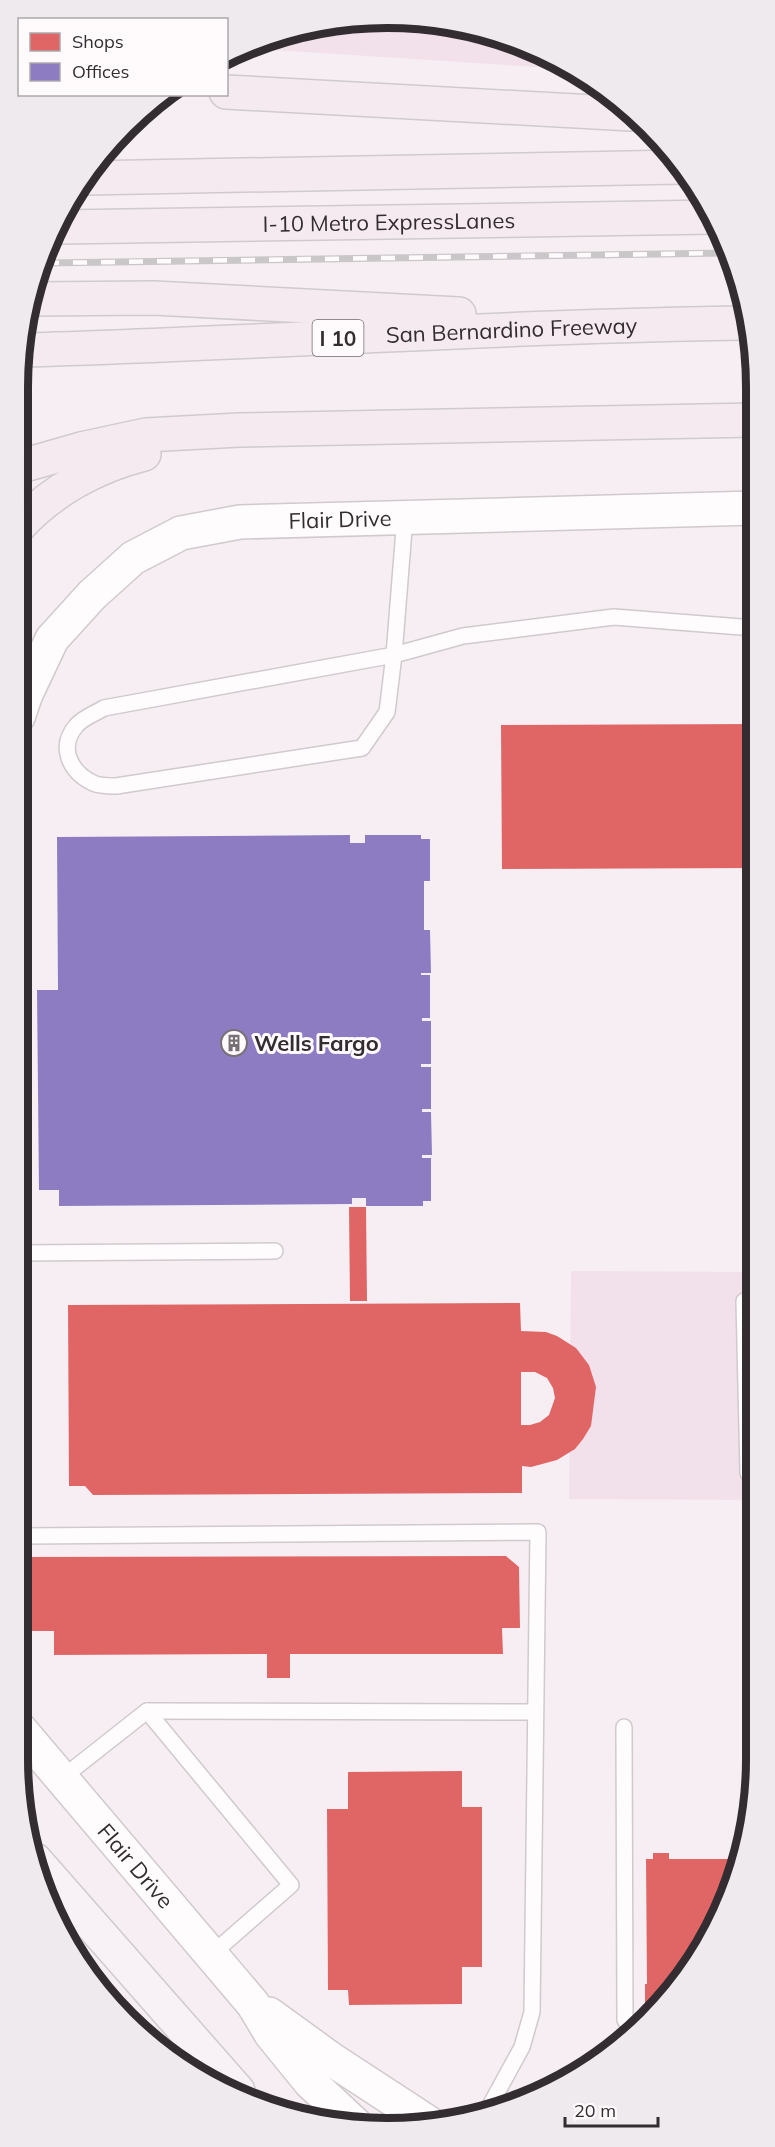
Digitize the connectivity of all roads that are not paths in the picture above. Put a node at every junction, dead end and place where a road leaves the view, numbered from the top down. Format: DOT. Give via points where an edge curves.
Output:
graph roads {
  1 [pos="228,92"];
  2 [pos="618,113"];
  3 [pos="670,167"];
  4 [pos="96,178"];
  5 [pos="703,218"];
  6 [pos="67,228"];
  7 [pos="40,299"];
  8 [pos="741,323"];
  9 [pos="653,324"];
  10 [pos="31,350"];
  11 [pos="746,420"];
  12 [pos="239,430"];
  13 [pos="28,464"];
  14 [pos="746,508"];
  15 [pos="28,517"];
  16 [pos="405,517"];
  17 [pos="746,627"];
  18 [pos="394,655"];
  19 [pos="28,690"];
  20 [pos="275,1251"];
  21 [pos="28,1253"];
  22 [pos="746,1301"];
  23 [pos="746,1387"];
  24 [pos="28,1536"];
  25 [pos="147,1711"];
  26 [pos="535,1712"];
  27 [pos="624,1727"];
  28 [pos="28,1739"];
  29 [pos="62,1778"];
  30 [pos="48,1875"];
  31 [pos="212,1954"];
  32 [pos="253,2004"];
  33 [pos="628,2025"];
  34 [pos="229,2081"];
  35 [pos="492,2102"];
  36 [pos="346,2116"];
  37 [pos="420,2117"];
  1 -- 2 [label="highway"];
  3 -- 4 [label="highway"];
  5 -- 6 [label="highway, I-10 Metro ExpressLanes"];
  7 -- 9 [label="highway" via="154,298"];
  8 -- 9 [label="highway, San Bernardino Freeway / I 10"];
  9 -- 10 [label="highway, San Bernardino Freeway / I 10"];
  11 -- 12 [label="highway"];
  12 -- 13 [label="highway" via="146,435"];
  12 -- 15 [label="highway" via="116,461 75,481"];
  14 -- 16 [label="street, Flair Drive"];
  16 -- 18 [label="lane"];
  16 -- 19 [label="street, Flair Drive" via="240,522 181,532 133,558 92,595 52,639"];
  17 -- 18 [label="lane" via="614,617 463,636"];
  18 -- 18 [label="lane" via="104,708 76,724 66,754 76,772 94,784 117,786 362,748 387,712"];
  20 -- 21 [label="lane"];
  22 -- 23 [label="lane"];
  24 -- 26 [label="lane" via="538,1532"];
  25 -- 26 [label="lane"];
  25 -- 29 [label="lane"];
  25 -- 31 [label="lane" via="291,1885"];
  26 -- 35 [label="lane" via="532,2012 522,2047"];
  27 -- 33 [label="lane" via="625,2020"];
  28 -- 29 [label="street, Flair Drive"];
  29 -- 31 [label="street, Flair Drive"];
  30 -- 34 [label="main road"];
  31 -- 32 [label="street, Flair Drive"];
  32 -- 36 [label="street, Flair Drive" via="271,2034 310,2082"];
  32 -- 37 [label="street, Flair Drive"];
}
